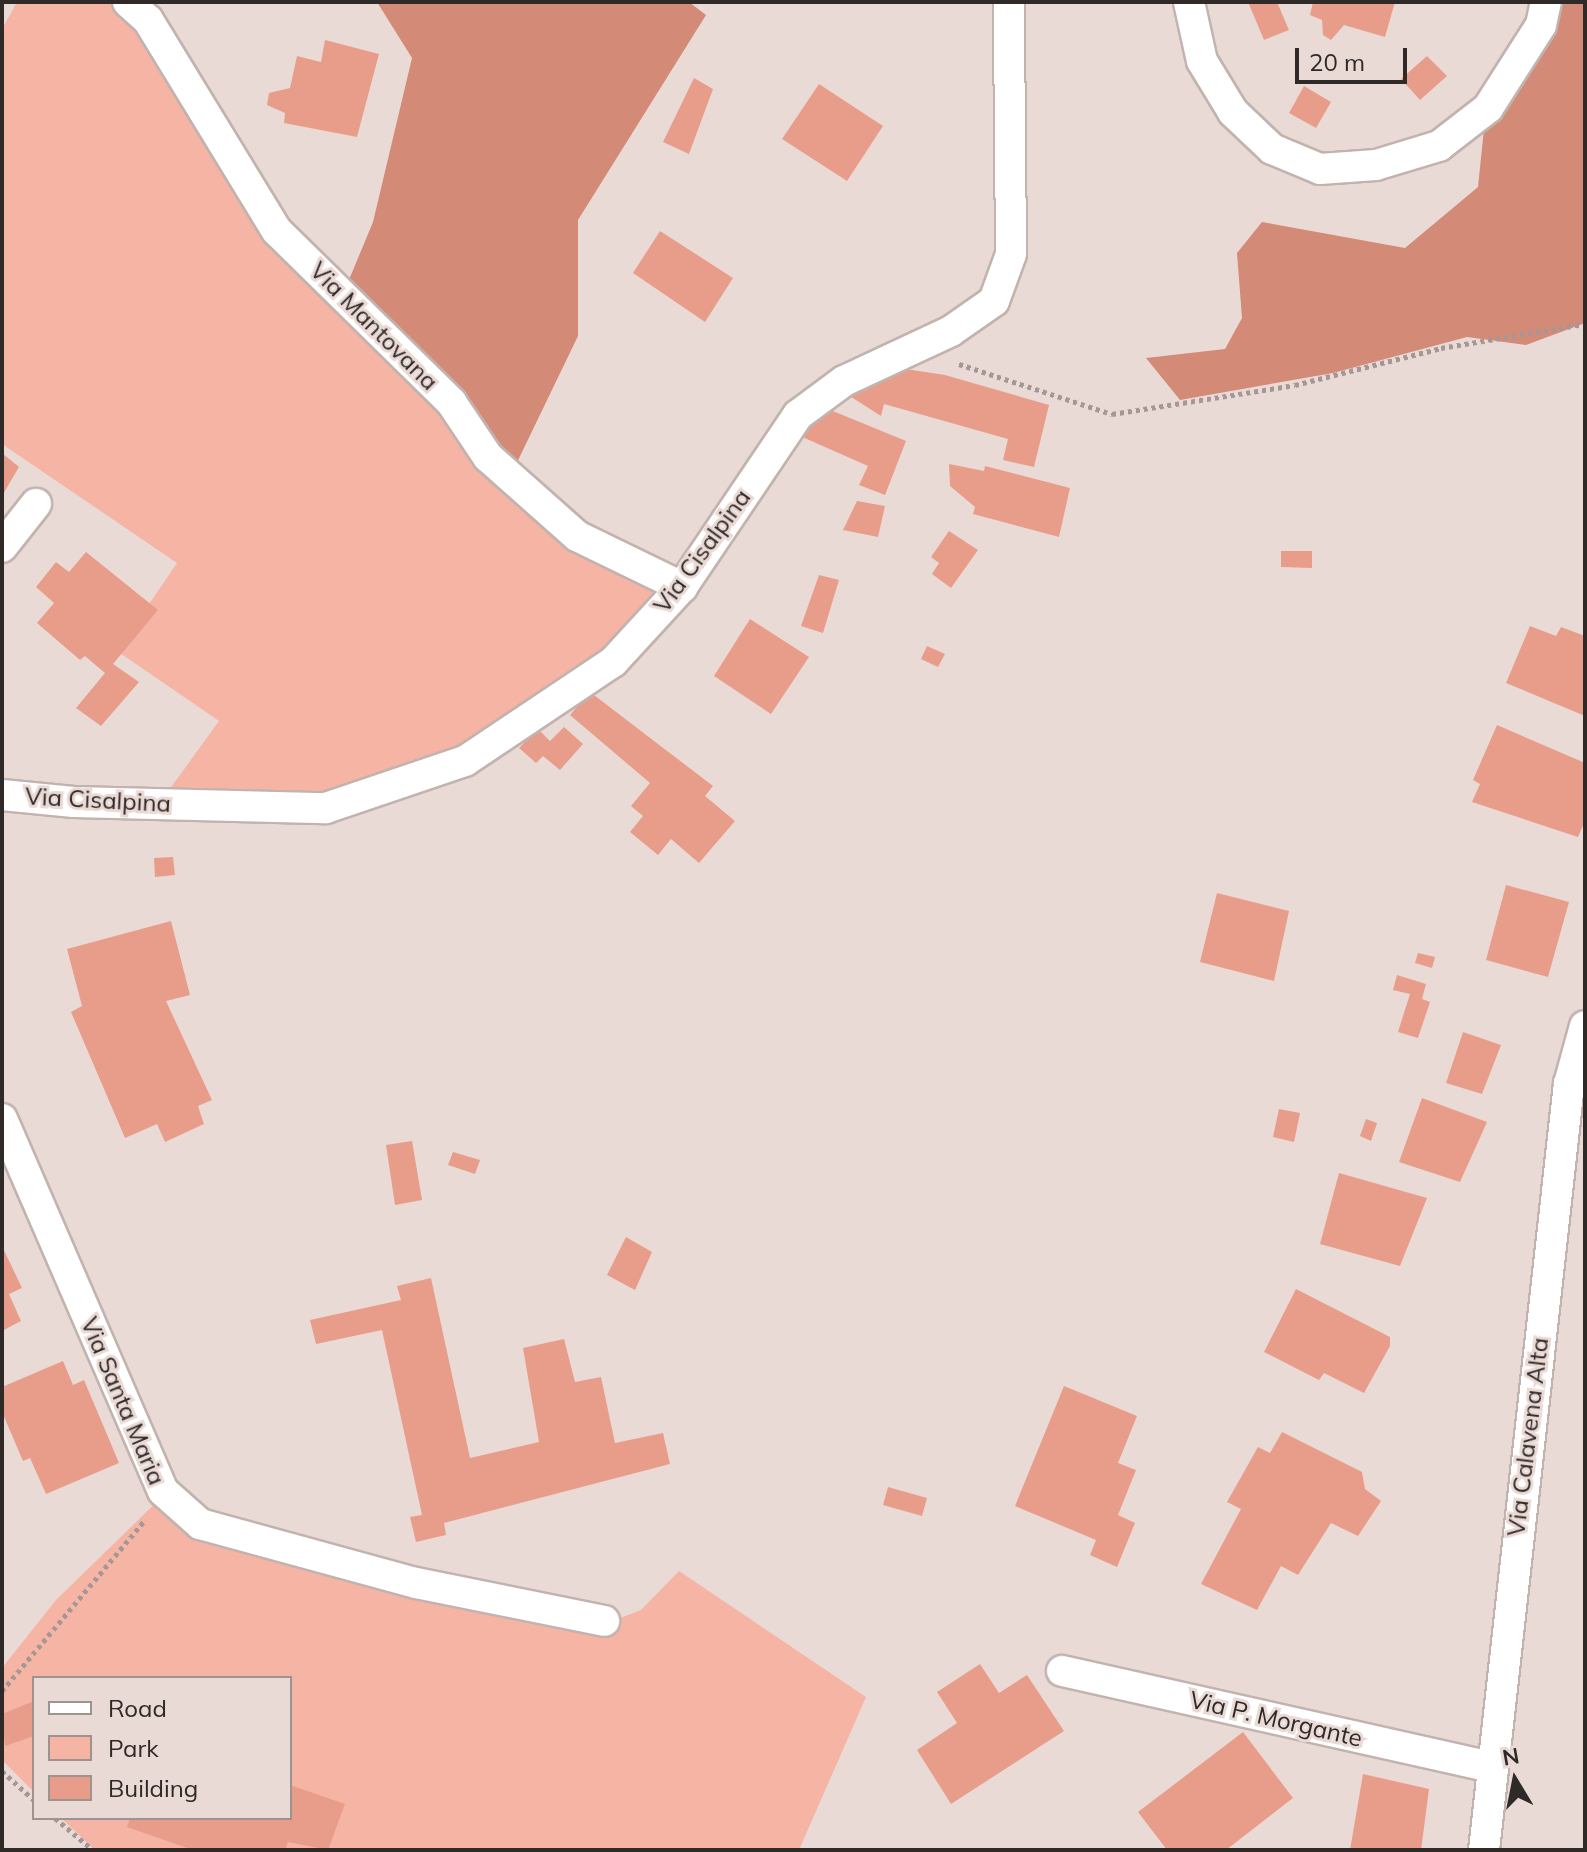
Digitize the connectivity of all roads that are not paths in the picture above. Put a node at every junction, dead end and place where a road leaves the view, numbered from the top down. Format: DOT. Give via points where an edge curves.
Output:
graph roads {
  1 [pos="128,2"];
  2 [pos="1009,2"];
  3 [pos="1189,2"];
  4 [pos="1546,2"];
  5 [pos="36,504"];
  6 [pos="2,547"];
  7 [pos="682,587"];
  8 [pos="2,795"];
  9 [pos="1585,1026"];
  10 [pos="2,1119"];
  11 [pos="604,1621"];
  12 [pos="1062,1671"];
  13 [pos="1490,1767"];
  14 [pos="1484,1850"];
  1 -- 7 [label="street, Via Mantovana" via="148,20 277,231 451,402 488,457 577,536"];
  2 -- 7 [label="street, Via Cisalpina" via="1011,254 994,301 951,331 844,381 798,415"];
  3 -- 4 [label="street" via="1202,61 1233,112 1272,149 1320,169 1376,165 1439,146 1488,108 1541,25"];
  5 -- 6 [label="street"];
  7 -- 8 [label="street, Via Cisalpina" via="613,662 465,761 326,808 74,802"];
  9 -- 13 [label="street, Via Calavena Alta" via="1569,1084"];
  10 -- 11 [label="street, Via Santa Maria" via="163,1491 200,1524 416,1583"];
  12 -- 13 [label="street, Via P. Morgante"];
  13 -- 14 [label="street, Via Calavena Alta"];
}
